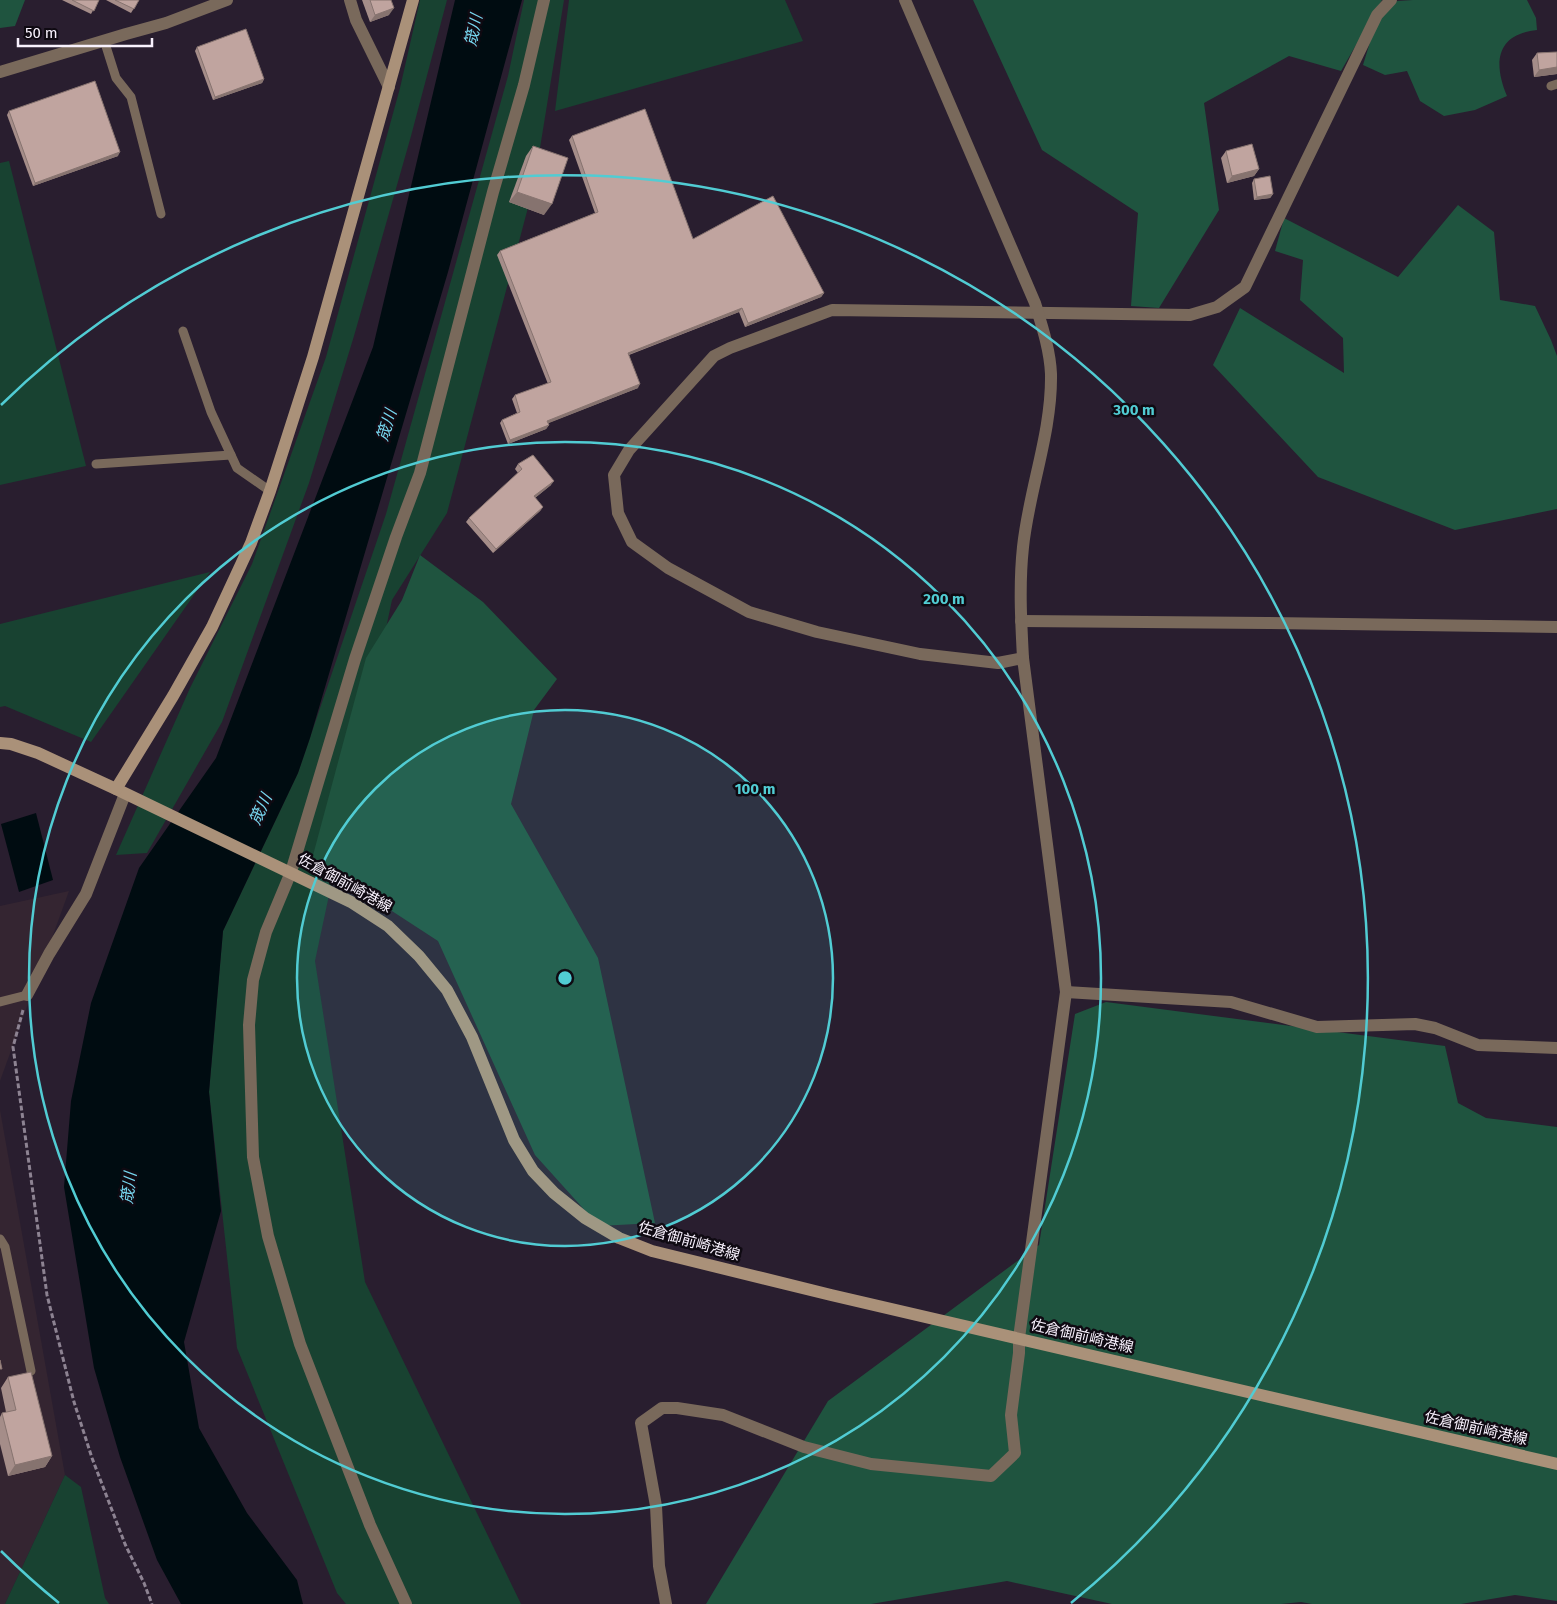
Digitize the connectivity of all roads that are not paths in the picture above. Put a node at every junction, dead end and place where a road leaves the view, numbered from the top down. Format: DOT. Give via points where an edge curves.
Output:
graph roads {
  1 [pos="227,0"];
  2 [pos="350,0"];
  3 [pos="413,0"];
  4 [pos="544,0"];
  5 [pos="905,0"];
  6 [pos="1391,0"];
  7 [pos="104,40"];
  8 [pos="0,72"];
  9 [pos="389,87"];
  10 [pos="161,214"];
  11 [pos="1038,314"];
  12 [pos="183,331"];
  13 [pos="231,456"];
  14 [pos="96,464"];
  15 [pos="270,491"];
  16 [pos="1021,621"];
  17 [pos="1557,627"];
  18 [pos="1023,658"];
  19 [pos="0,743"];
  20 [pos="120,792"];
  21 [pos="287,871"];
  22 [pos="1066,992"];
  23 [pos="27,994"];
  24 [pos="0,1002"];
  25 [pos="1557,1048"];
  26 [pos="0,1239"];
  27 [pos="1019,1338"];
  28 [pos="31,1371"];
  29 [pos="1557,1464"];
  30 [pos="406,1604"];
  31 [pos="666,1604"];
  1 -- 7 [label="street" via="166,24"];
  2 -- 9 [label="street" via="356,20"];
  3 -- 9 [label="main road"];
  4 -- 21 [label="street" via="420,474 355,658"];
  5 -- 11 [label="street"];
  6 -- 11 [label="street" via="1377,14 1245,287 1217,308 1190,315"];
  7 -- 8 [label="street"];
  7 -- 10 [label="lane" via="116,78 131,97"];
  9 -- 15 [label="main road" via="313,357"];
  11 -- 16 [label="street" via="1051,373 1048,414 1023,547"];
  11 -- 18 [label="street" via="832,310 730,348 714,356 629,450 614,475 618,513 632,542 668,568 749,612 817,632 920,654 998,663"];
  12 -- 13 [label="lane"];
  13 -- 14 [label="lane"];
  13 -- 15 [label="lane" via="237,468"];
  15 -- 20 [label="main road" via="251,543 212,627"];
  16 -- 17 [label="street"];
  16 -- 18 [label="street"];
  18 -- 22 [label="street"];
  19 -- 20 [label="main road, 佐倉御前崎港線" via="38,753"];
  20 -- 21 [label="main road, 佐倉御前崎港線"];
  20 -- 23 [label="street" via="86,894"];
  21 -- 27 [label="main road, 佐倉御前崎港線" via="351,902 388,926 419,956 447,990 472,1037 514,1140 533,1171 554,1194 585,1218 619,1238 652,1251"];
  21 -- 30 [label="street" via="253,980 249,1025 252,1157 268,1236 300,1344 370,1525"];
  22 -- 25 [label="street" via="1231,1002 1317,1027 1415,1024 1435,1028 1478,1045"];
  22 -- 27 [label="street"];
  23 -- 24 [label="lane"];
  26 -- 28 [label="lane" via="5,1247"];
  27 -- 29 [label="main road, 佐倉御前崎港線"];
  27 -- 31 [label="street" via="1011,1415 1014,1453 991,1476 872,1464 804,1447 723,1415 678,1408 662,1408 641,1422 656,1506 658,1566"];
}
